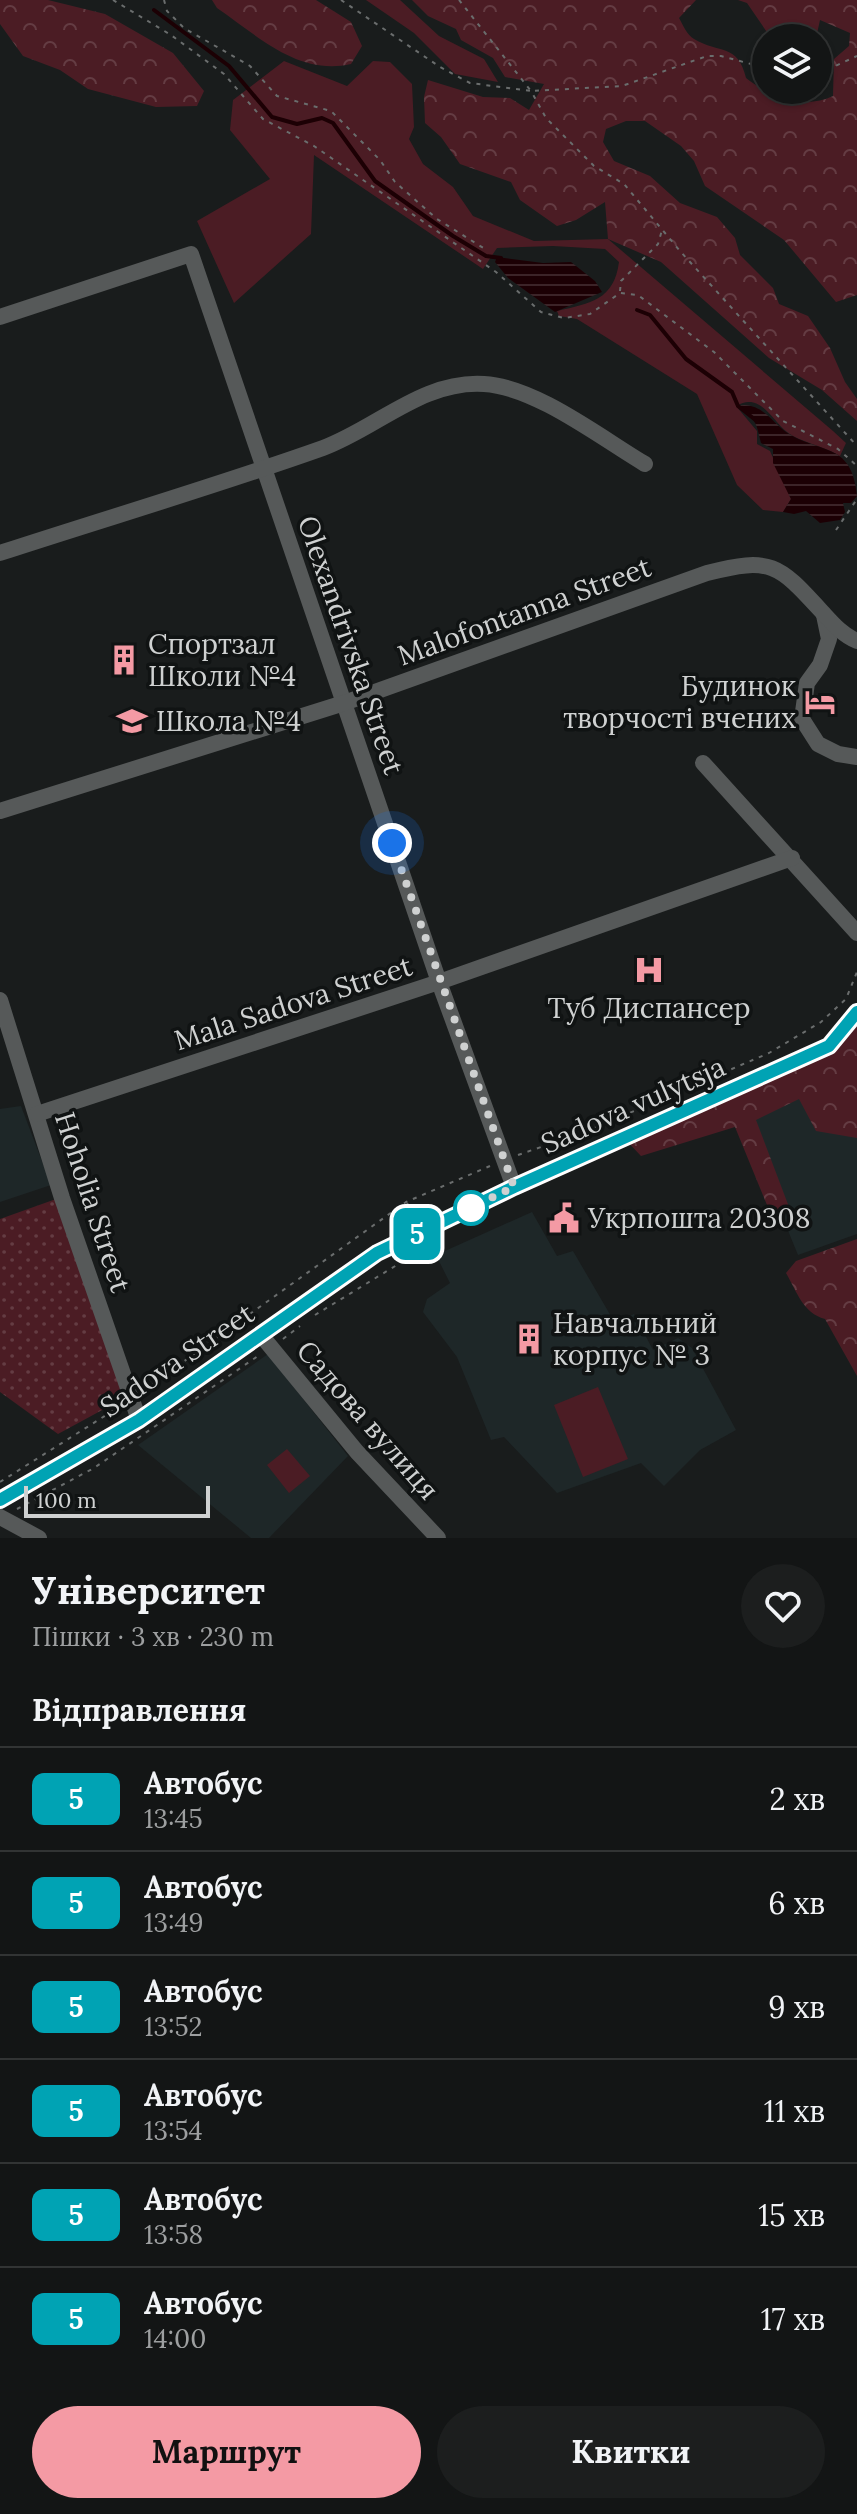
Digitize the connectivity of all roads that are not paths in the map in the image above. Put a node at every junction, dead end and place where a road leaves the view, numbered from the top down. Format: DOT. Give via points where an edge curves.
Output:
graph roads {
  1 [pos="0,317"];
  2 [pos="645,464"];
  3 [pos="262,467"];
  4 [pos="0,553"];
  5 [pos="824,614"];
  6 [pos="857,641"];
  7 [pos="344,703"];
  8 [pos="857,757"];
  9 [pos="703,763"];
  10 [pos="0,811"];
  11 [pos="792,858"];
  12 [pos="857,933"];
  13 [pos="439,982"];
  14 [pos="0,1000"];
  15 [pos="857,1012"];
  16 [pos="37,1114"];
  17 [pos="514,1187"];
  18 [pos="261,1335"];
  19 [pos="139,1420"];
  20 [pos="0,1500"];
  21 [pos="0,1517"];
  22 [pos="39,1538"];
  23 [pos="438,1538"];
  1 -- 3 [label="street, Olexandrivska Street" via="191,254"];
  2 -- 3 [label="street" via="536,400 473,383 436,390 326,446"];
  3 -- 4 [label="street"];
  3 -- 7 [label="street, Olexandrivska Street"];
  5 -- 6 [label="street, Malofontanna Street"];
  5 -- 7 [label="street, Malofontanna Street" via="795,583 770,567 747,563"];
  5 -- 8 [label="street" via="829,639 807,683 802,719 818,744"];
  7 -- 10 [label="street, Malofontanna Street"];
  7 -- 13 [label="street, Olexandrivska Street"];
  9 -- 11 [label="street"];
  11 -- 12 [label="street"];
  11 -- 13 [label="street, Mala Sadova Street"];
  13 -- 16 [label="street, Mala Sadova Street"];
  13 -- 17 [label="street, Olexandrivska Street"];
  14 -- 16 [label="street, Hoholia Street"];
  15 -- 17 [label="street, Sadova vulytsja" via="829,1046"];
  16 -- 19 [label="street, Hoholia Street"];
  17 -- 18 [label="street, Sadova vulytsja" via="377,1253"];
  18 -- 19 [label="street, Sadova Street"];
  18 -- 23 [label="street, Садова вулиця" via="357,1452"];
  19 -- 20 [label="street, Sadova Street"];
  21 -- 22 [label="street"];
}
